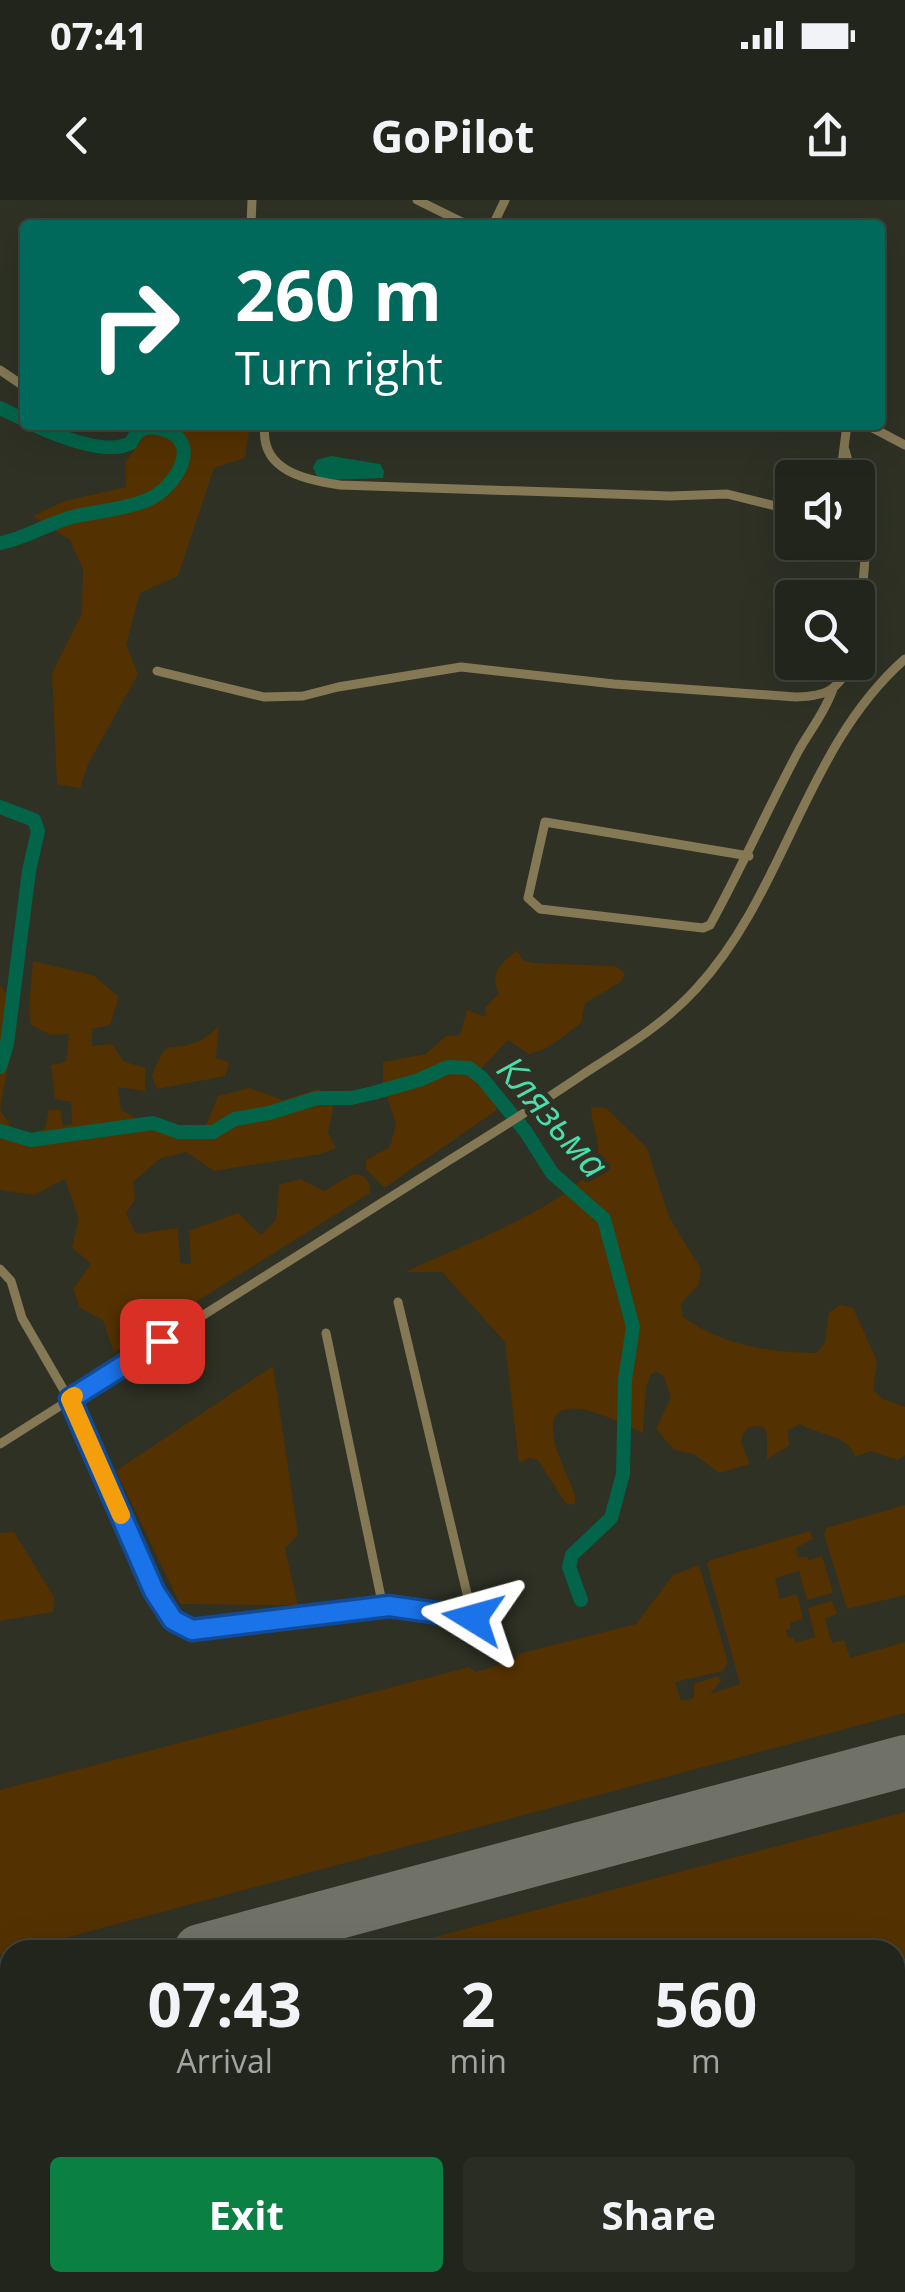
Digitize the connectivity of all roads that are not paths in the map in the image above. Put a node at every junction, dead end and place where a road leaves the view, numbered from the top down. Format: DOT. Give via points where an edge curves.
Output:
graph roads {
  1 [pos="417,200"];
  2 [pos="458,220"];
  3 [pos="264,430"];
  4 [pos="847,430"];
  5 [pos="877,430"];
  6 [pos="843,443"];
  7 [pos="905,445"];
  8 [pos="842,460"];
  9 [pos="848,460"];
  10 [pos="775,506"];
  11 [pos="905,659"];
  12 [pos="157,672"];
  13 [pos="838,680"];
  14 [pos="832,688"];
  15 [pos="748,856"];
  16 [pos="0,1269"];
  17 [pos="398,1302"];
  18 [pos="326,1333"];
  19 [pos="70,1399"];
  20 [pos="0,1444"];
  21 [pos="383,1607"];
  1 -- 2 [label="street"];
  3 -- 10 [label="street" via="275,460 313,481 727,494"];
  4 -- 6 [label="street"];
  5 -- 7 [label="street"];
  6 -- 8 [label="street"];
  6 -- 9 [label="street"];
  11 -- 19 [label="street" via="847,726 755,906 697,988 645,1034 542,1102"];
  12 -- 14 [label="street" via="264,698 461,667 796,698 824,696"];
  13 -- 14 [label="street"];
  14 -- 15 [label="street"];
  15 -- 15 [label="street" via="702,928 540,909 528,898 544,822"];
  16 -- 19 [label="street"];
  17 -- 21 [label="street" via="473,1618"];
  18 -- 21 [label="street"];
  19 -- 20 [label="street"];
  19 -- 21 [label="street" via="173,1620 192,1630"];
}
